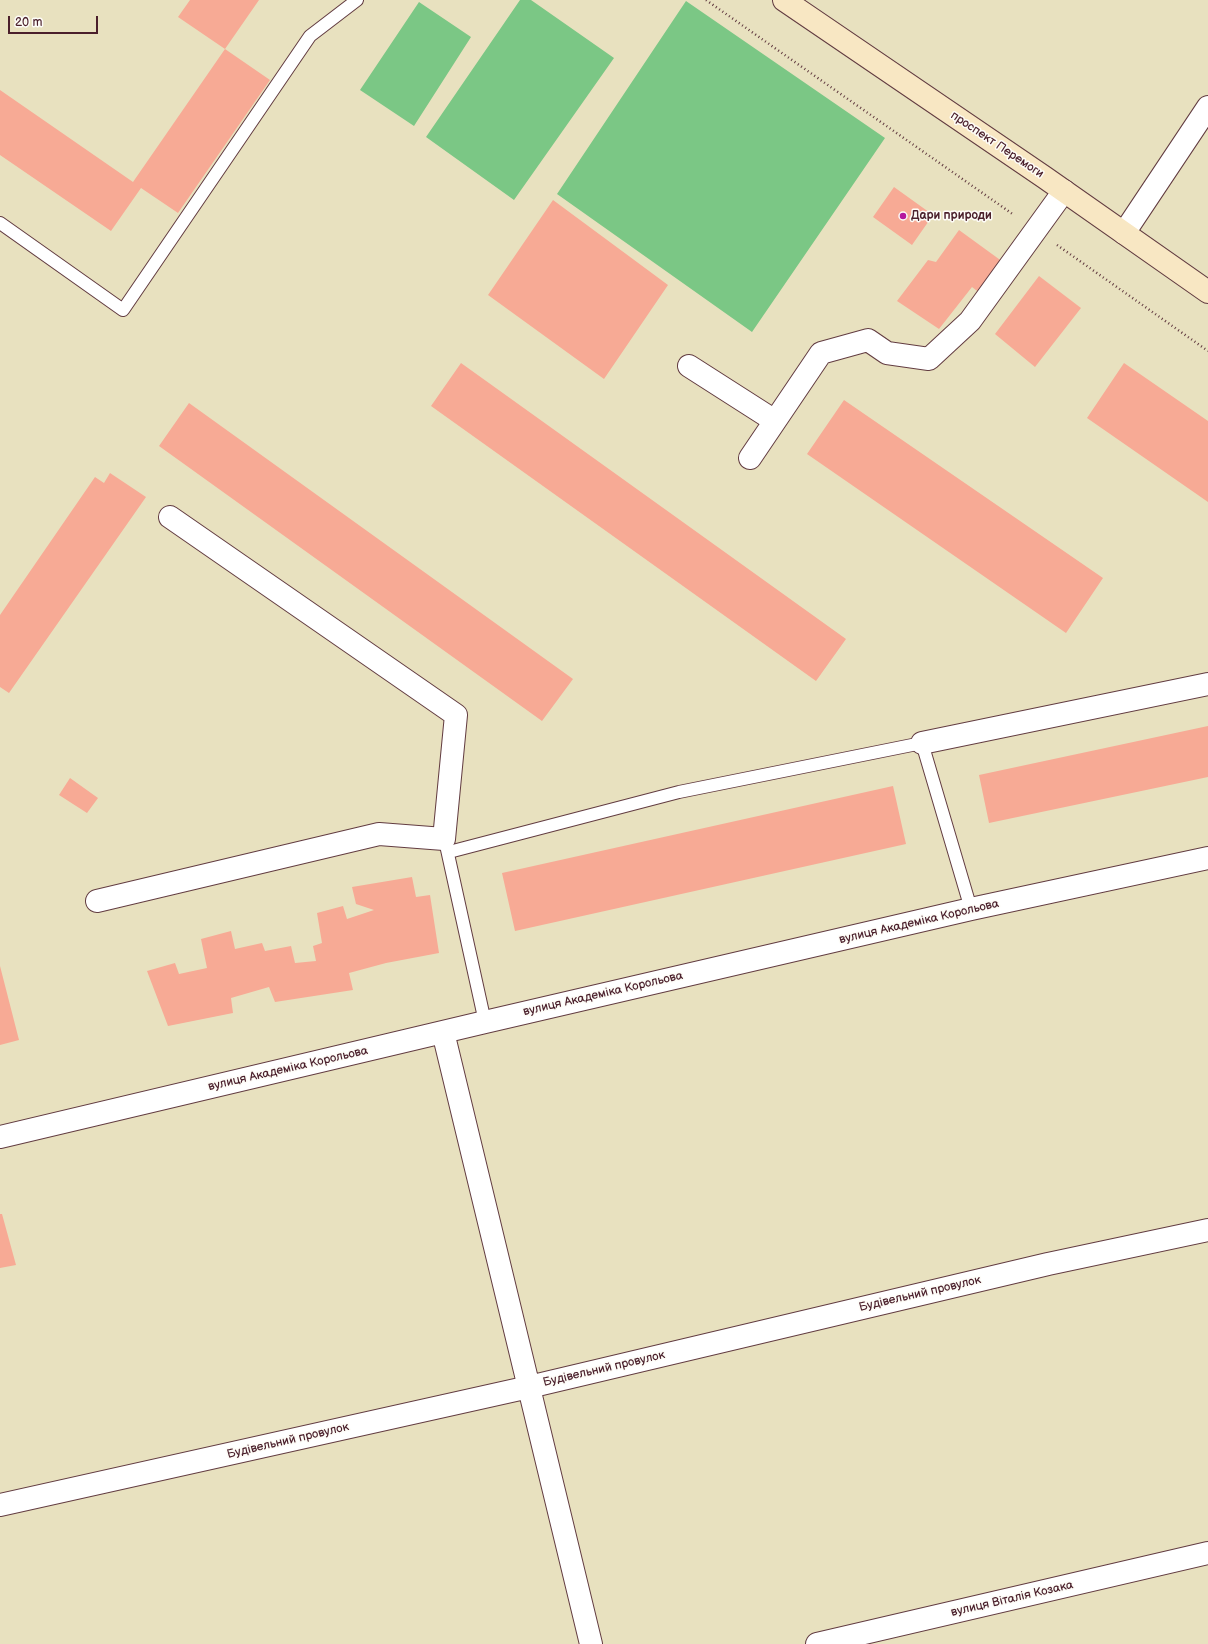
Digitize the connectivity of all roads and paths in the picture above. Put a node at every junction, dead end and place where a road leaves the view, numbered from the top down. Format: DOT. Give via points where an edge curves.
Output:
graph roads {
  1 [pos="357,0"];
  2 [pos="706,0"];
  3 [pos="784,0"];
  4 [pos="1208,107"];
  5 [pos="1064,191"];
  6 [pos="0,222"];
  7 [pos="1036,230"];
  8 [pos="1124,232"];
  9 [pos="1208,292"];
  10 [pos="1208,351"];
  11 [pos="689,366"];
  12 [pos="775,421"];
  13 [pos="750,458"];
  14 [pos="170,518"];
  15 [pos="1208,684"];
  16 [pos="922,743"];
  17 [pos="446,846"];
  18 [pos="1208,858"];
  19 [pos="97,901"];
  20 [pos="971,909"];
  21 [pos="485,1022"];
  22 [pos="443,1032"];
  23 [pos="0,1138"];
  24 [pos="1208,1230"];
  25 [pos="529,1387"];
  26 [pos="0,1505"];
  27 [pos="1208,1553"];
  28 [pos="591,1644"];
  29 [pos="816,1644"];
  1 -- 6 [label="lane" via="310,36 123,310"];
  2 -- 7 [label="path"];
  3 -- 5 [label="main road, проспект Перемоги"];
  4 -- 8 [label="street"];
  5 -- 7 [label="street"];
  5 -- 8 [label="main road, проспект Перемоги"];
  7 -- 10 [label="path"];
  7 -- 12 [label="street" via="970,320 929,359 887,353 868,340 821,353"];
  8 -- 9 [label="main road, проспект Перемоги"];
  11 -- 12 [label="street"];
  12 -- 13 [label="street"];
  14 -- 17 [label="street" via="456,715"];
  15 -- 16 [label="street"];
  16 -- 17 [label="lane" via="679,792"];
  16 -- 20 [label="lane"];
  17 -- 19 [label="street" via="379,834"];
  17 -- 21 [label="lane"];
  18 -- 20 [label="street, вулиця Академіка Корольова"];
  20 -- 21 [label="street, вулиця Академіка Корольова"];
  21 -- 22 [label="street, вулиця Академіка Корольова"];
  22 -- 23 [label="street, вулиця Академіка Корольова"];
  22 -- 25 [label="street"];
  24 -- 25 [label="street, Будівельний провулок" via="1048,1264"];
  25 -- 26 [label="street, Будівельний провулок"];
  25 -- 28 [label="street"];
  27 -- 29 [label="street, вулиця Віталія Козака"];
}
